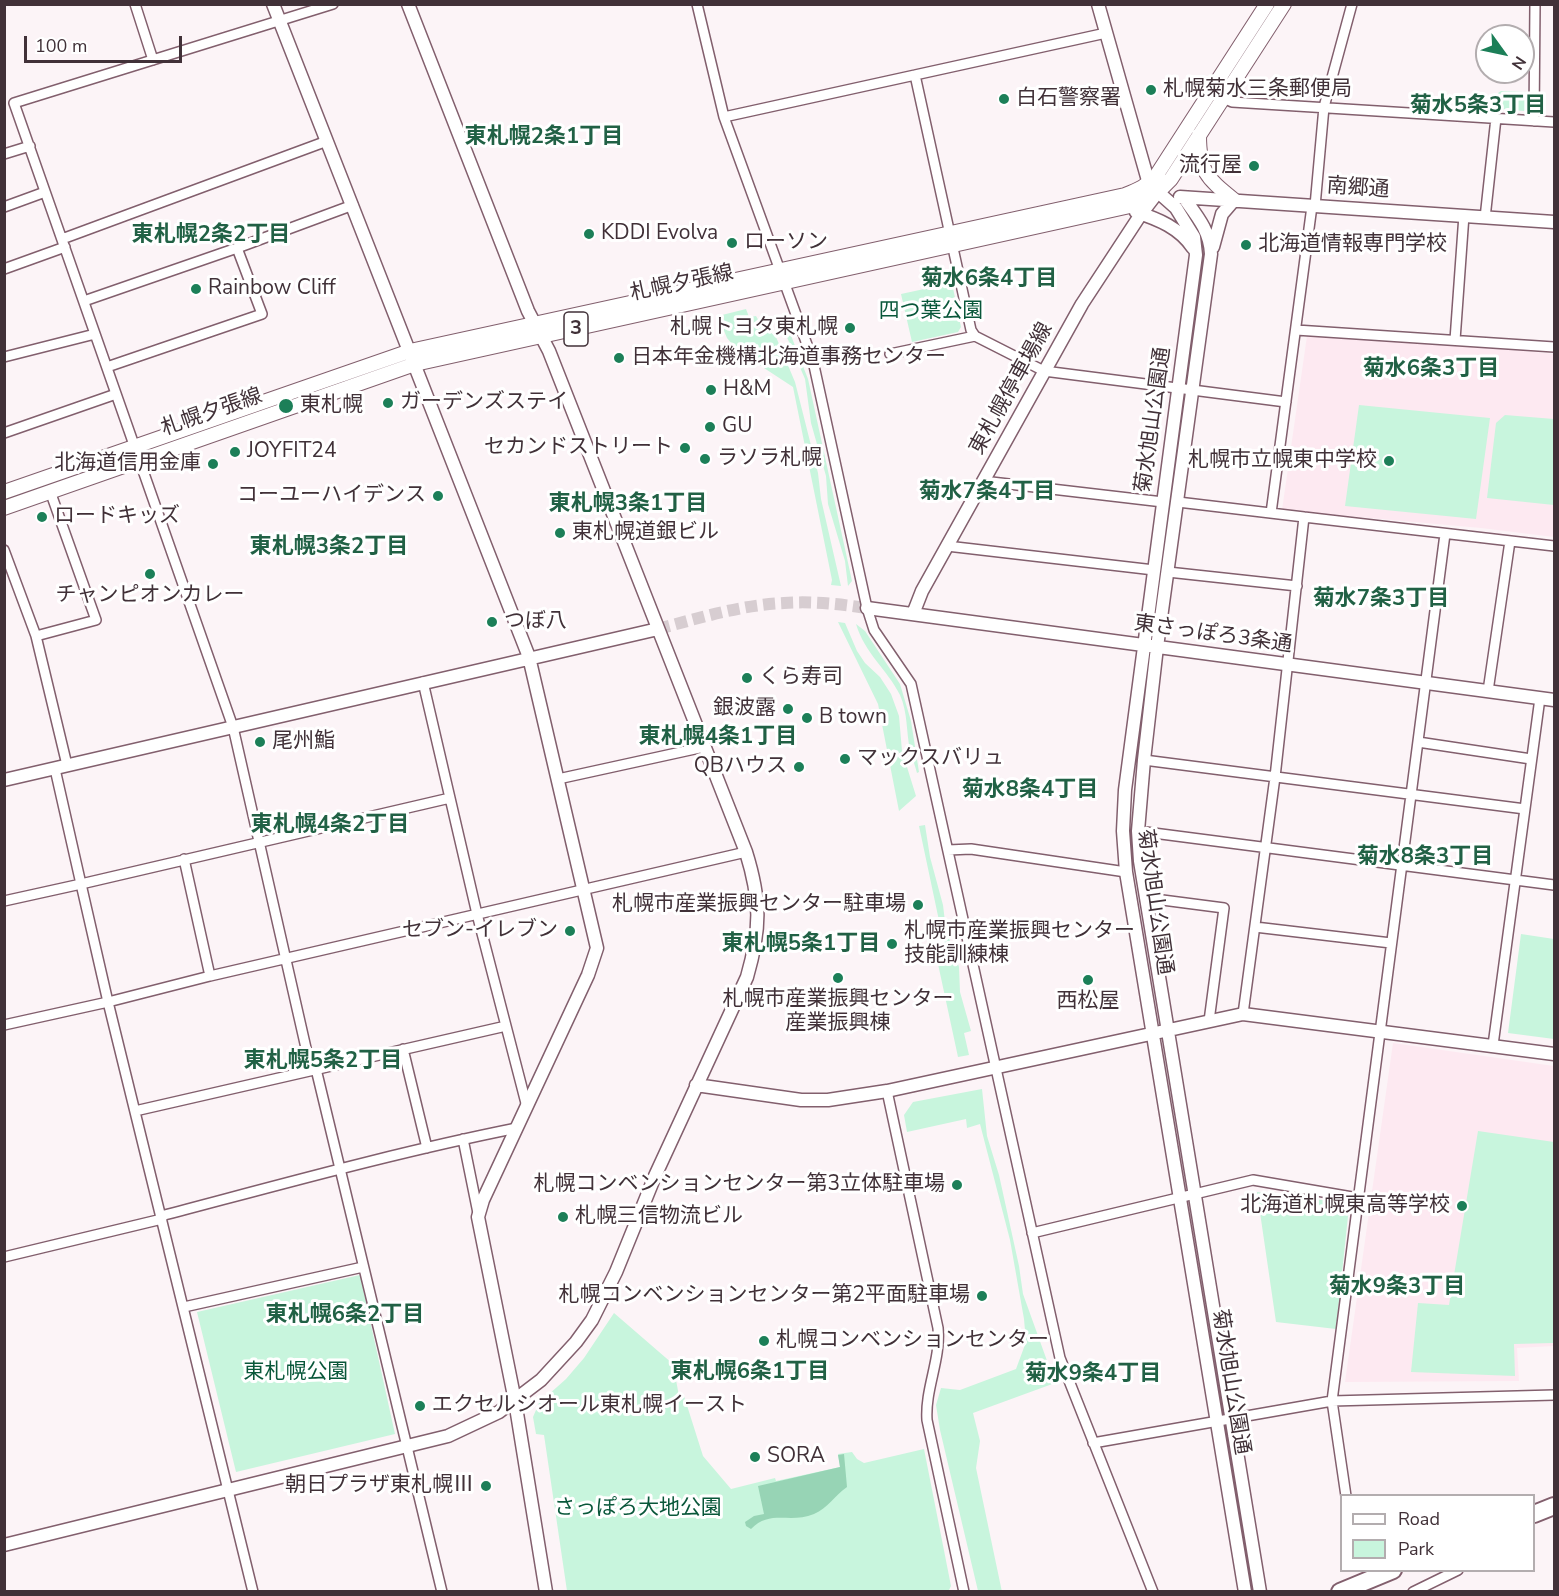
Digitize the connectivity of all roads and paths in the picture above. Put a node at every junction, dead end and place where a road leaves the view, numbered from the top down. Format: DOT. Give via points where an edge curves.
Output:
graph roads {
  1 [pos="135,4"];
  2 [pos="273,4"];
  3 [pos="333,4"];
  4 [pos="408,4"];
  5 [pos="697,4"];
  6 [pos="1098,4"];
  7 [pos="1267,4"];
  8 [pos="1284,4"];
  9 [pos="1352,4"];
  10 [pos="1535,4"];
  11 [pos="280,21"];
  12 [pos="1106,33"];
  13 [pos="153,60"];
  14 [pos="915,75"];
  15 [pos="1223,98"];
  16 [pos="9,104"];
  17 [pos="1324,107"];
  18 [pos="724,117"];
  19 [pos="1496,118"];
  20 [pos="1534,121"];
  21 [pos="1554,122"];
  22 [pos="1199,135"];
  23 [pos="327,141"];
  24 [pos="30,146"];
  25 [pos="4,154"];
  26 [pos="1154,188"];
  27 [pos="45,192"];
  28 [pos="1184,198"];
  29 [pos="1234,200"];
  30 [pos="352,205"];
  31 [pos="1313,206"];
  32 [pos="4,207"];
  33 [pos="1125,209"];
  34 [pos="1141,214"];
  35 [pos="1464,216"];
  36 [pos="1485,218"];
  37 [pos="1554,222"];
  38 [pos="949,232"];
  39 [pos="64,243"];
  40 [pos="952,246"];
  41 [pos="237,248"];
  42 [pos="1211,254"];
  43 [pos="1196,255"];
  44 [pos="4,269"];
  45 [pos="779,270"];
  46 [pos="784,283"];
  47 [pos="84,301"];
  48 [pos="534,323"];
  49 [pos="1296,330"];
  50 [pos="95,334"];
  51 [pos="542,336"];
  52 [pos="975,336"];
  53 [pos="1455,340"];
  54 [pos="1554,347"];
  55 [pos="890,354"];
  56 [pos="4,357"];
  57 [pos="412,357"];
  58 [pos="107,367"];
  59 [pos="1044,371"];
  60 [pos="1178,389"];
  61 [pos="1193,392"];
  62 [pos="116,394"];
  63 [pos="1286,402"];
  64 [pos="4,433"];
  65 [pos="135,447"];
  66 [pos="140,460"];
  67 [pos="983,481"];
  68 [pos="50,491"];
  69 [pos="4,492"];
  70 [pos="1163,502"];
  71 [pos="1178,502"];
  72 [pos="4,508"];
  73 [pos="1271,513"];
  74 [pos="1304,517"];
  75 [pos="1445,534"];
  76 [pos="1510,541"];
  77 [pos="947,546"];
  78 [pos="1554,546"];
  79 [pos="4,550"];
  80 [pos="1154,570"];
  81 [pos="1168,572"];
  82 [pos="1297,586"];
  83 [pos="867,608"];
  84 [pos="913,614"];
  85 [pos="658,629"];
  86 [pos="36,636"];
  87 [pos="1144,645"];
  88 [pos="1157,647"];
  89 [pos="529,657"];
  90 [pos="1288,665"];
  91 [pos="423,682"];
  92 [pos="1426,682"];
  93 [pos="1488,691"];
  94 [pos="1540,698"];
  95 [pos="1554,700"];
  96 [pos="233,727"];
  97 [pos="1418,741"];
  98 [pos="704,747"];
  99 [pos="1532,759"];
  100 [pos="1143,760"];
  101 [pos="61,767"];
  102 [pos="1275,777"];
  103 [pos="558,778"];
  104 [pos="4,780"];
  105 [pos="1411,794"];
  106 [pos="450,798"];
  107 [pos="1525,809"];
  108 [pos="1138,831"];
  109 [pos="259,842"];
  110 [pos="1266,847"];
  111 [pos="948,850"];
  112 [pos="746,852"];
  113 [pos="184,860"];
  114 [pos="1402,865"];
  115 [pos="1126,872"];
  116 [pos="1515,880"];
  117 [pos="81,884"];
  118 [pos="1554,885"];
  119 [pos="585,890"];
  120 [pos="1147,898"];
  121 [pos="4,901"];
  122 [pos="477,914"];
  123 [pos="1255,927"];
  124 [pos="1391,943"];
  125 [pos="286,959"];
  126 [pos="210,976"];
  127 [pos="108,1002"];
  128 [pos="1243,1014"];
  129 [pos="1209,1021"];
  130 [pos="4,1025"];
  131 [pos="506,1026"];
  132 [pos="1167,1030"];
  133 [pos="1380,1030"];
  134 [pos="1153,1033"];
  135 [pos="1493,1045"];
  136 [pos="403,1049"];
  137 [pos="1554,1054"];
  138 [pos="995,1067"];
  139 [pos="314,1070"];
  140 [pos="696,1085"];
  141 [pos="888,1091"];
  142 [pos="527,1107"];
  143 [pos="135,1111"];
  144 [pos="518,1128"];
  145 [pos="463,1139"];
  146 [pos="427,1148"];
  147 [pos="339,1170"];
  148 [pos="1194,1193"];
  149 [pos="1180,1197"];
  150 [pos="1358,1198"];
  151 [pos="478,1216"];
  152 [pos="162,1218"];
  153 [pos="1032,1233"];
  154 [pos="4,1257"];
  155 [pos="363,1267"];
  156 [pos="184,1307"];
  157 [pos="1554,1395"];
  158 [pos="514,1401"];
  159 [pos="1332,1401"];
  160 [pos="1232,1420"];
  161 [pos="1216,1422"];
  162 [pos="1093,1443"];
  163 [pos="406,1447"];
  164 [pos="228,1491"];
  165 [pos="1346,1494"];
  166 [pos="1554,1506"];
  167 [pos="1535,1513"];
  168 [pos="4,1545"];
  169 [pos="1383,1572"];
  170 [pos="1454,1572"];
  171 [pos="1359,1577"];
  172 [pos="1414,1591"];
  173 [pos="254,1592"];
  174 [pos="442,1592"];
  175 [pos="546,1592"];
  176 [pos="964,1592"];
  177 [pos="1153,1592"];
  178 [pos="1245,1592"];
  179 [pos="1260,1592"];
  180 [pos="1340,1592"];
  1 -- 13 [label="street"];
  2 -- 11 [label="street"];
  3 -- 11 [label="street"];
  4 -- 48 [label="street"];
  5 -- 18 [label="street"];
  6 -- 12 [label="street"];
  7 -- 26 [label="main road, 札幌夕張線 / 3"];
  8 -- 15 [label="main road, 札幌夕張線 / 3"];
  9 -- 17 [label="street"];
  10 -- 20 [label="street"];
  11 -- 13 [label="street"];
  11 -- 23 [label="street"];
  12 -- 14 [label="street"];
  12 -- 26 [label="street"];
  13 -- 16 [label="street"];
  14 -- 18 [label="street"];
  14 -- 38 [label="street"];
  15 -- 17 [label="street" via="1232,102"];
  15 -- 22 [label="main road, 札幌夕張線 / 3"];
  16 -- 24 [label="street"];
  17 -- 19 [label="street"];
  17 -- 31 [label="street"];
  18 -- 45 [label="street"];
  19 -- 20 [label="street"];
  19 -- 36 [label="street"];
  20 -- 21 [label="street"];
  22 -- 26 [label="main road, 札幌夕張線 / 3" via="1171,179"];
  22 -- 29 [label="main road" via="1205,172"];
  23 -- 30 [label="street"];
  23 -- 39 [label="street"];
  24 -- 25 [label="street"];
  24 -- 27 [label="street"];
  26 -- 28 [label="street, 南郷通"];
  26 -- 33 [label="main road, 札幌夕張線 / 3" via="1139,204"];
  26 -- 34 [label="street, 東札幌停車場線"];
  26 -- 38 [label="main road, 札幌夕張線 / 3"];
  26 -- 43 [label="street, 菊水旭山公園通" via="1176,208 1194,237"];
  27 -- 32 [label="street"];
  27 -- 39 [label="street"];
  28 -- 29 [label="street, 南郷通"];
  28 -- 42 [label="street, 菊水旭山公園通" via="1207,230"];
  29 -- 31 [label="street, 南郷通"];
  29 -- 42 [label="street" via="1222,214"];
  30 -- 41 [label="street"];
  30 -- 57 [label="street"];
  31 -- 35 [label="street, 南郷通"];
  31 -- 49 [label="street"];
  33 -- 34 [label="street"];
  33 -- 40 [label="main road, 札幌夕張線 / 3"];
  34 -- 43 [label="street" via="1177,230"];
  34 -- 59 [label="street, 東札幌停車場線"];
  35 -- 36 [label="street, 南郷通"];
  35 -- 53 [label="street"];
  36 -- 37 [label="street, 南郷通"];
  38 -- 40 [label="street"];
  38 -- 45 [label="main road, 札幌夕張線 / 3"];
  39 -- 44 [label="street"];
  39 -- 47 [label="street"];
  40 -- 46 [label="main road, 札幌夕張線 / 3"];
  40 -- 52 [label="street"];
  41 -- 47 [label="street"];
  41 -- 58 [label="street" via="262,314"];
  42 -- 61 [label="street, 菊水旭山公園通"];
  43 -- 60 [label="street, 菊水旭山公園通"];
  45 -- 46 [label="street"];
  45 -- 48 [label="main road, 札幌夕張線 / 3"];
  46 -- 51 [label="main road, 札幌夕張線 / 3"];
  46 -- 83 [label="street" via="813,361"];
  47 -- 50 [label="street"];
  48 -- 51 [label="street"];
  48 -- 57 [label="main road, 札幌夕張線 / 3"];
  49 -- 53 [label="street"];
  49 -- 63 [label="street"];
  50 -- 56 [label="street"];
  50 -- 58 [label="street"];
  51 -- 57 [label="main road, 札幌夕張線 / 3"];
  51 -- 85 [label="street"];
  52 -- 55 [label="street"];
  52 -- 59 [label="street"];
  53 -- 54 [label="street"];
  57 -- 65 [label="main road, 札幌夕張線 / 3"];
  57 -- 66 [label="main road, 札幌夕張線 / 3"];
  57 -- 89 [label="street"];
  58 -- 62 [label="street"];
  59 -- 60 [label="street"];
  59 -- 67 [label="street, 東札幌停車場線"];
  60 -- 61 [label="street"];
  60 -- 70 [label="street, 菊水旭山公園通"];
  61 -- 63 [label="street"];
  61 -- 71 [label="street, 菊水旭山公園通"];
  62 -- 64 [label="street"];
  62 -- 65 [label="street"];
  63 -- 73 [label="street"];
  65 -- 66 [label="street"];
  65 -- 69 [label="main road, 札幌夕張線 / 3"];
  66 -- 68 [label="main road, 札幌夕張線 / 3"];
  66 -- 96 [label="street"];
  67 -- 70 [label="street"];
  67 -- 77 [label="street, 東札幌停車場線"];
  68 -- 72 [label="main road, 札幌夕張線 / 3"];
  68 -- 86 [label="street" via="96,620"];
  70 -- 80 [label="street, 菊水旭山公園通"];
  71 -- 73 [label="street"];
  71 -- 81 [label="street, 菊水旭山公園通"];
  73 -- 74 [label="street"];
  74 -- 75 [label="street"];
  74 -- 82 [label="street"];
  75 -- 76 [label="street"];
  75 -- 92 [label="street"];
  76 -- 78 [label="street"];
  76 -- 93 [label="street"];
  77 -- 80 [label="street"];
  77 -- 84 [label="street, 東札幌停車場線"];
  79 -- 86 [label="street"];
  80 -- 87 [label="street, 菊水旭山公園通"];
  81 -- 82 [label="street"];
  81 -- 88 [label="street, 菊水旭山公園通"];
  82 -- 90 [label="street"];
  83 -- 84 [label="street, 東さっぽろ3条通"];
  83 -- 111 [label="street" via="874,630 911,684"];
  84 -- 87 [label="street, 東さっぽろ3条通"];
  85 -- 89 [label="street"];
  85 -- 98 [label="street"];
  86 -- 101 [label="street"];
  87 -- 88 [label="street, 東さっぽろ3条通"];
  87 -- 115 [label="street, 菊水旭山公園通" via="1125,790"];
  88 -- 90 [label="street, 東さっぽろ3条通"];
  88 -- 100 [label="street, 菊水旭山公園通"];
  89 -- 91 [label="street"];
  89 -- 103 [label="street"];
  90 -- 92 [label="street, 東さっぽろ3条通"];
  90 -- 102 [label="street"];
  91 -- 96 [label="street"];
  91 -- 106 [label="street"];
  92 -- 93 [label="street, 東さっぽろ3条通"];
  92 -- 97 [label="street"];
  93 -- 94 [label="street, 東さっぽろ3条通"];
  94 -- 95 [label="street, 東さっぽろ3条通"];
  94 -- 99 [label="street"];
  96 -- 101 [label="street"];
  96 -- 109 [label="street"];
  97 -- 99 [label="street"];
  97 -- 105 [label="street"];
  98 -- 103 [label="street"];
  98 -- 112 [label="street"];
  99 -- 107 [label="street"];
  100 -- 102 [label="street"];
  100 -- 108 [label="street, 菊水旭山公園通"];
  101 -- 104 [label="street"];
  101 -- 117 [label="street"];
  102 -- 105 [label="street"];
  102 -- 110 [label="street"];
  103 -- 119 [label="street"];
  105 -- 107 [label="street"];
  105 -- 114 [label="street"];
  106 -- 109 [label="street"];
  106 -- 122 [label="street"];
  107 -- 116 [label="street"];
  108 -- 110 [label="street"];
  108 -- 120 [label="street, 菊水旭山公園通"];
  109 -- 113 [label="street"];
  109 -- 125 [label="street"];
  110 -- 114 [label="street"];
  110 -- 123 [label="street"];
  111 -- 115 [label="street" via="971,849"];
  111 -- 138 [label="street"];
  112 -- 119 [label="street"];
  112 -- 140 [label="street" via="755,881 759,919 753,957"];
  113 -- 117 [label="street"];
  113 -- 126 [label="street"];
  114 -- 116 [label="street"];
  114 -- 124 [label="street"];
  115 -- 134 [label="street, 菊水旭山公園通"];
  116 -- 118 [label="street"];
  116 -- 135 [label="street"];
  117 -- 121 [label="street"];
  117 -- 127 [label="street"];
  119 -- 122 [label="street"];
  119 -- 142 [label="street" via="596,956"];
  120 -- 129 [label="street" via="1224,908"];
  120 -- 132 [label="street, 菊水旭山公園通"];
  122 -- 125 [label="street"];
  122 -- 131 [label="street"];
  123 -- 124 [label="street"];
  123 -- 128 [label="street"];
  124 -- 133 [label="street"];
  125 -- 126 [label="street"];
  125 -- 139 [label="street"];
  126 -- 127 [label="street"];
  127 -- 130 [label="street"];
  127 -- 143 [label="street"];
  128 -- 129 [label="street"];
  128 -- 133 [label="street"];
  129 -- 132 [label="street"];
  131 -- 136 [label="street"];
  131 -- 142 [label="street"];
  132 -- 134 [label="street"];
  132 -- 148 [label="street, 菊水旭山公園通"];
  133 -- 135 [label="street"];
  133 -- 150 [label="street"];
  134 -- 138 [label="street"];
  134 -- 149 [label="street, 菊水旭山公園通"];
  135 -- 137 [label="street"];
  136 -- 139 [label="street"];
  136 -- 146 [label="street"];
  138 -- 141 [label="street"];
  138 -- 153 [label="street"];
  139 -- 143 [label="street"];
  139 -- 147 [label="street"];
  140 -- 141 [label="street" via="828,1101"];
  140 -- 158 [label="street" via="592,1320 559,1362"];
  141 -- 176 [label="street" via="938,1328 938,1357 927,1394 927,1420"];
  142 -- 144 [label="street"];
  143 -- 152 [label="street"];
  144 -- 145 [label="street"];
  144 -- 151 [label="street"];
  145 -- 146 [label="street"];
  145 -- 151 [label="street"];
  146 -- 147 [label="street"];
  147 -- 152 [label="street"];
  147 -- 155 [label="street"];
  148 -- 149 [label="street"];
  148 -- 150 [label="street" via="1253,1180"];
  148 -- 160 [label="street, 菊水旭山公園通"];
  149 -- 153 [label="street"];
  149 -- 161 [label="street, 菊水旭山公園通"];
  150 -- 159 [label="street"];
  151 -- 158 [label="street"];
  152 -- 154 [label="street"];
  152 -- 156 [label="street"];
  153 -- 162 [label="street" via="1060,1358"];
  155 -- 156 [label="street"];
  155 -- 163 [label="street"];
  156 -- 164 [label="street"];
  157 -- 159 [label="street"];
  158 -- 163 [label="street" via="465,1429"];
  158 -- 175 [label="street"];
  159 -- 160 [label="street"];
  159 -- 165 [label="street"];
  160 -- 161 [label="street"];
  160 -- 179 [label="street, 菊水旭山公園通"];
  161 -- 162 [label="street"];
  161 -- 178 [label="street, 菊水旭山公園通"];
  162 -- 177 [label="street"];
  163 -- 164 [label="street"];
  163 -- 174 [label="street"];
  164 -- 168 [label="street"];
  164 -- 173 [label="street"];
  166 -- 167 [label="highway"];
  169 -- 171 [label="highway"];
  170 -- 172 [label="street"];
  171 -- 180 [label="highway"];
}
